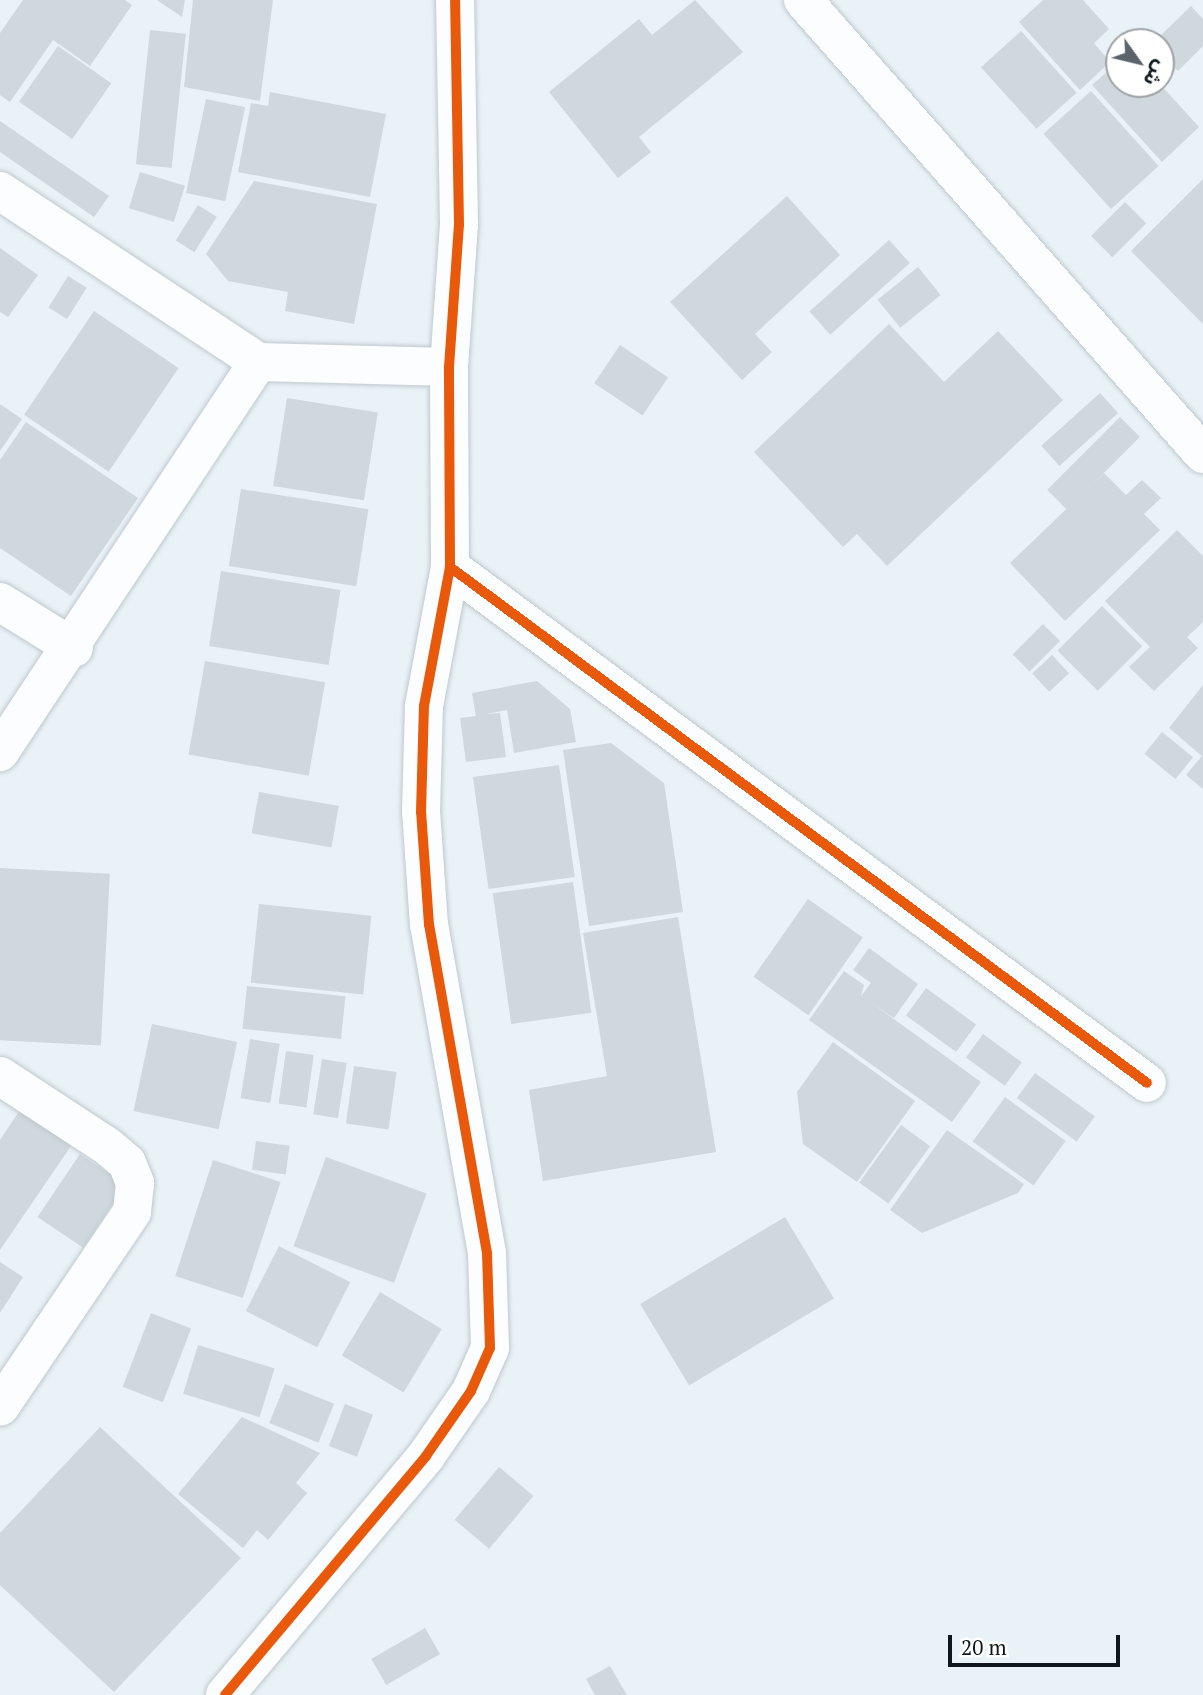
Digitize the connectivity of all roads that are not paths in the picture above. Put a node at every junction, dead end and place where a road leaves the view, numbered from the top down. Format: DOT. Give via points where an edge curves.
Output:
graph roads {
  1 [pos="455,0"];
  2 [pos="803,0"];
  3 [pos="0,191"];
  4 [pos="258,362"];
  5 [pos="449,368"];
  6 [pos="1203,454"];
  7 [pos="450,567"];
  8 [pos="0,602"];
  9 [pos="74,648"];
  10 [pos="0,752"];
  11 [pos="0,1076"];
  12 [pos="1147,1083"];
  13 [pos="0,1407"];
  14 [pos="225,1695"];
  1 -- 5 [label="street" via="459,225"];
  2 -- 6 [label="street"];
  3 -- 4 [label="street"];
  4 -- 5 [label="street"];
  4 -- 9 [label="street"];
  5 -- 7 [label="street"];
  7 -- 12 [label="street"];
  7 -- 14 [label="street" via="424,706 421,812 429,925 487,1253 490,1348 471,1391 426,1456"];
  8 -- 9 [label="street"];
  9 -- 10 [label="street"];
  11 -- 13 [label="street" via="107,1146 127,1163 135,1183 132,1212"];
}
